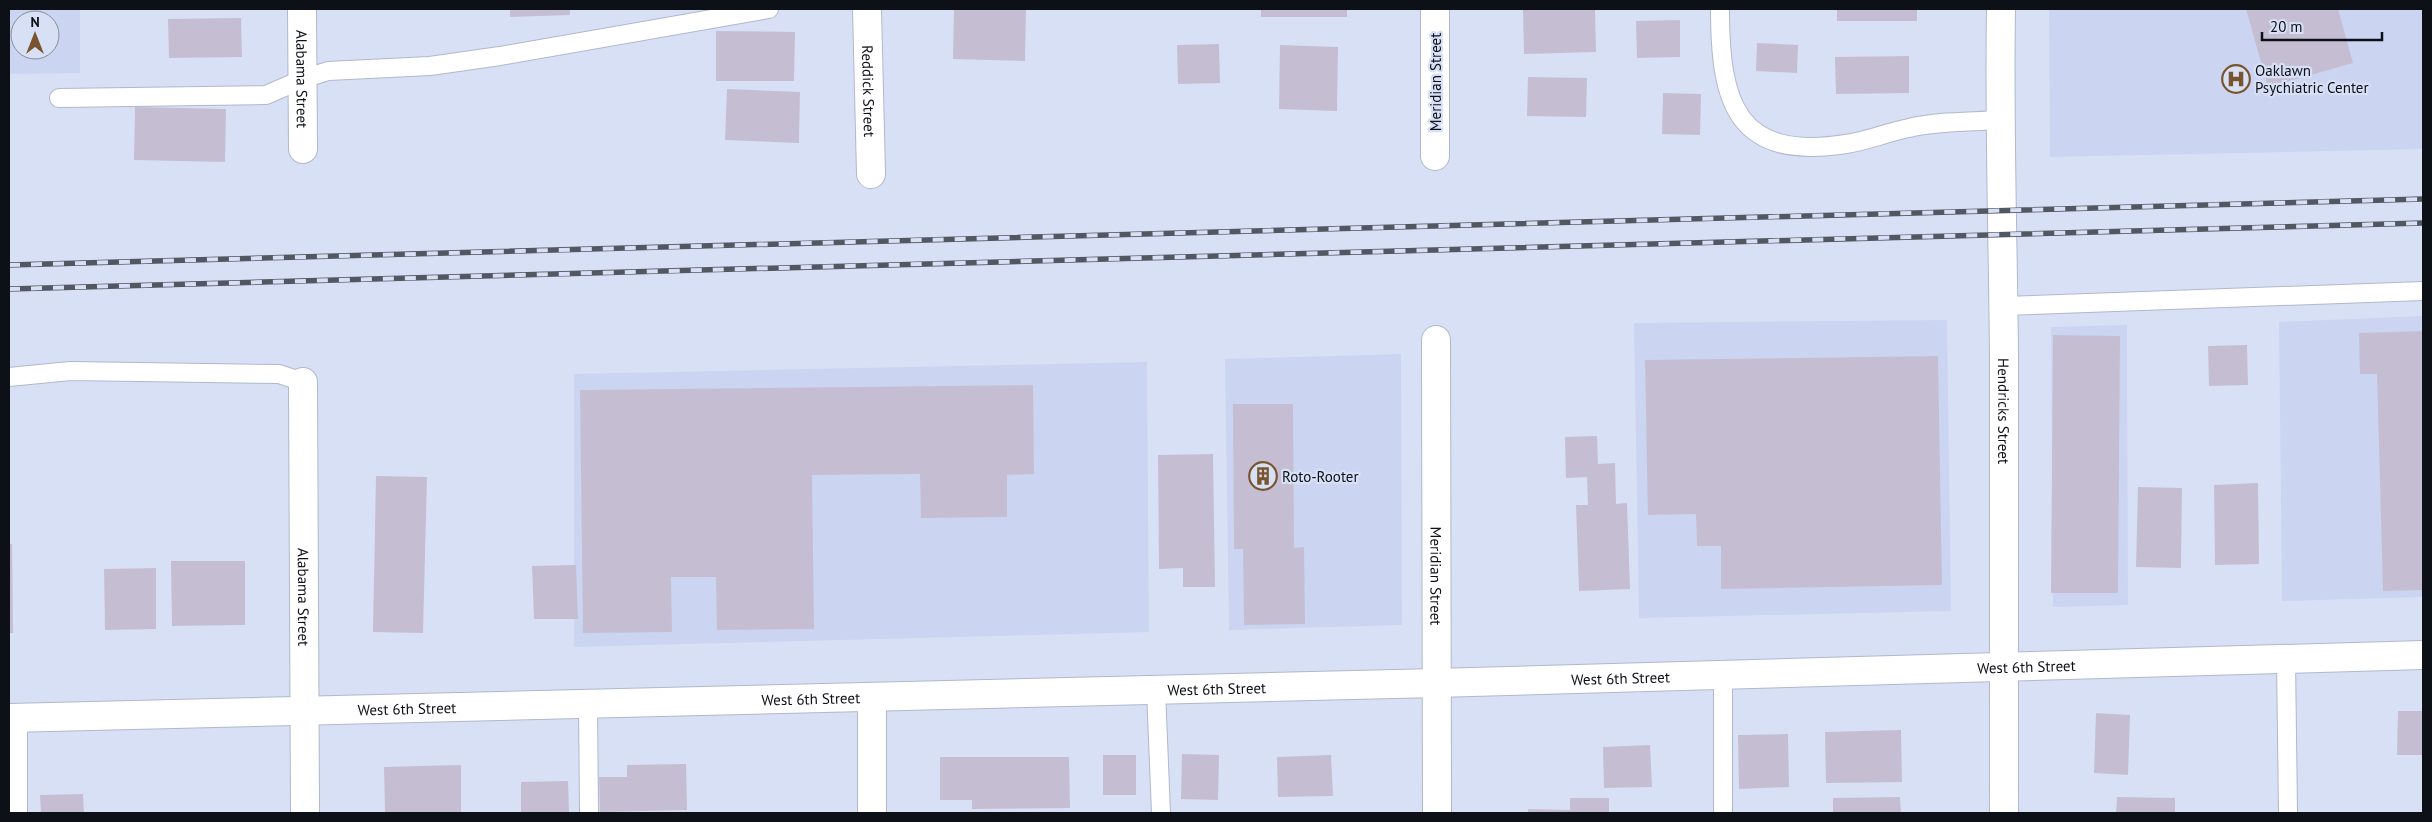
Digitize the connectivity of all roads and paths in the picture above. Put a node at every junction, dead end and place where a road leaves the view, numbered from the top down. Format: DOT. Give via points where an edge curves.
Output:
graph roads {
  1 [pos="302,9"];
  2 [pos="769,9"];
  3 [pos="867,9"];
  4 [pos="1436,9"];
  5 [pos="1720,9"];
  6 [pos="2001,9"];
  7 [pos="303,79"];
  8 [pos="58,98"];
  9 [pos="1999,120"];
  10 [pos="303,149"];
  11 [pos="1436,156"];
  12 [pos="871,174"];
  13 [pos="2423,292"];
  14 [pos="2003,306"];
  15 [pos="1436,340"];
  16 [pos="9,377"];
  17 [pos="303,382"];
  18 [pos="2423,655"];
  19 [pos="2286,658"];
  20 [pos="2005,666"];
  21 [pos="1723,673"];
  22 [pos="1436,683"];
  23 [pos="1156,690"];
  24 [pos="872,698"];
  25 [pos="588,704"];
  26 [pos="305,711"];
  27 [pos="13,718"];
  28 [pos="18,813"];
  29 [pos="305,813"];
  30 [pos="589,813"];
  31 [pos="872,813"];
  32 [pos="1161,813"];
  33 [pos="1438,813"];
  34 [pos="1723,813"];
  35 [pos="2004,813"];
  36 [pos="2288,813"];
  1 -- 7 [label="street, Alabama Street"];
  2 -- 7 [label="lane" via="500,56 430,66 328,71"];
  3 -- 12 [label="street, Reddick Street"];
  4 -- 11 [label="street, Meridian Street"];
  5 -- 9 [label="lane" via="1720,47 1728,94 1742,119 1760,135 1782,144 1848,144 1911,127"];
  6 -- 9 [label="street, Hendricks Street"];
  7 -- 8 [label="lane" via="266,95"];
  7 -- 10 [label="street, Alabama Street"];
  9 -- 14 [label="street, Hendricks Street"];
  13 -- 14 [label="lane"];
  14 -- 20 [label="street, Hendricks Street"];
  15 -- 22 [label="street, Meridian Street"];
  16 -- 17 [label="lane" via="88,371 279,374"];
  17 -- 26 [label="street, Alabama Street"];
  18 -- 19 [label="street, West 6th Street"];
  19 -- 20 [label="street, West 6th Street"];
  19 -- 36 [label="lane"];
  20 -- 21 [label="street, West 6th Street"];
  20 -- 35 [label="street, Hendricks Street"];
  21 -- 22 [label="street, West 6th Street"];
  21 -- 34 [label="lane"];
  22 -- 23 [label="street, West 6th Street"];
  22 -- 33 [label="street, Meridian Street"];
  23 -- 24 [label="street, West 6th Street"];
  23 -- 32 [label="lane"];
  24 -- 25 [label="street, West 6th Street"];
  24 -- 31 [label="street"];
  25 -- 26 [label="street, West 6th Street"];
  25 -- 30 [label="lane"];
  26 -- 27 [label="street, West 6th Street"];
  26 -- 29 [label="street, Alabama Street"];
  27 -- 28 [label="lane"];
}
